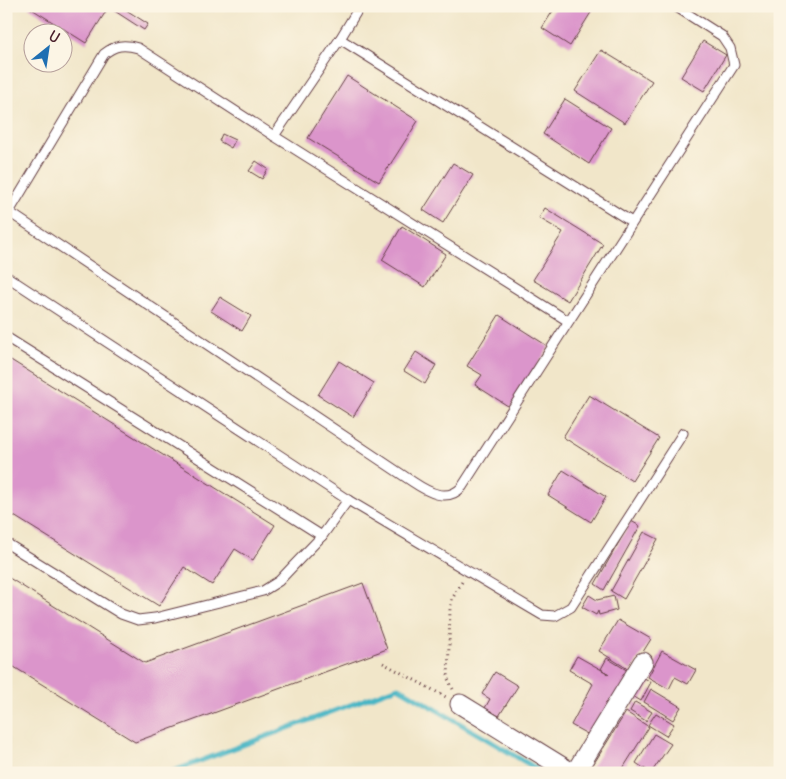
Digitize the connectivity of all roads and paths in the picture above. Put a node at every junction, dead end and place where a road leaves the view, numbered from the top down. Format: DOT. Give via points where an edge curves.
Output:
graph roads {
  1 [pos="360,6"];
  2 [pos="675,6"];
  3 [pos="340,39"];
  4 [pos="274,136"];
  5 [pos="8,211"];
  6 [pos="632,222"];
  7 [pos="6,276"];
  8 [pos="568,321"];
  9 [pos="6,337"];
  10 [pos="683,433"];
  11 [pos="348,500"];
  12 [pos="322,536"];
  13 [pos="6,543"];
  14 [pos="458,590"];
  15 [pos="383,662"];
  16 [pos="644,662"];
  17 [pos="448,679"];
  18 [pos="438,692"];
  19 [pos="460,704"];
  20 [pos="573,773"];
  1 -- 3 [label="lane"];
  2 -- 6 [label="lane" via="722,36 730,48 734,64"];
  3 -- 4 [label="lane"];
  3 -- 6 [label="lane"];
  4 -- 5 [label="lane" via="138,48 129,45 111,48 104,54"];
  4 -- 8 [label="lane"];
  5 -- 8 [label="lane" via="413,482 442,496 462,487"];
  6 -- 8 [label="lane"];
  7 -- 11 [label="lane"];
  9 -- 12 [label="lane"];
  10 -- 11 [label="lane" via="571,607 556,616 542,615"];
  11 -- 12 [label="lane"];
  12 -- 13 [label="lane" via="280,581 263,591 138,620 121,614"];
  14 -- 17 [label="path" via="450,610"];
  15 -- 18 [label="path"];
  16 -- 20 [label="street"];
  19 -- 20 [label="street"];
}
